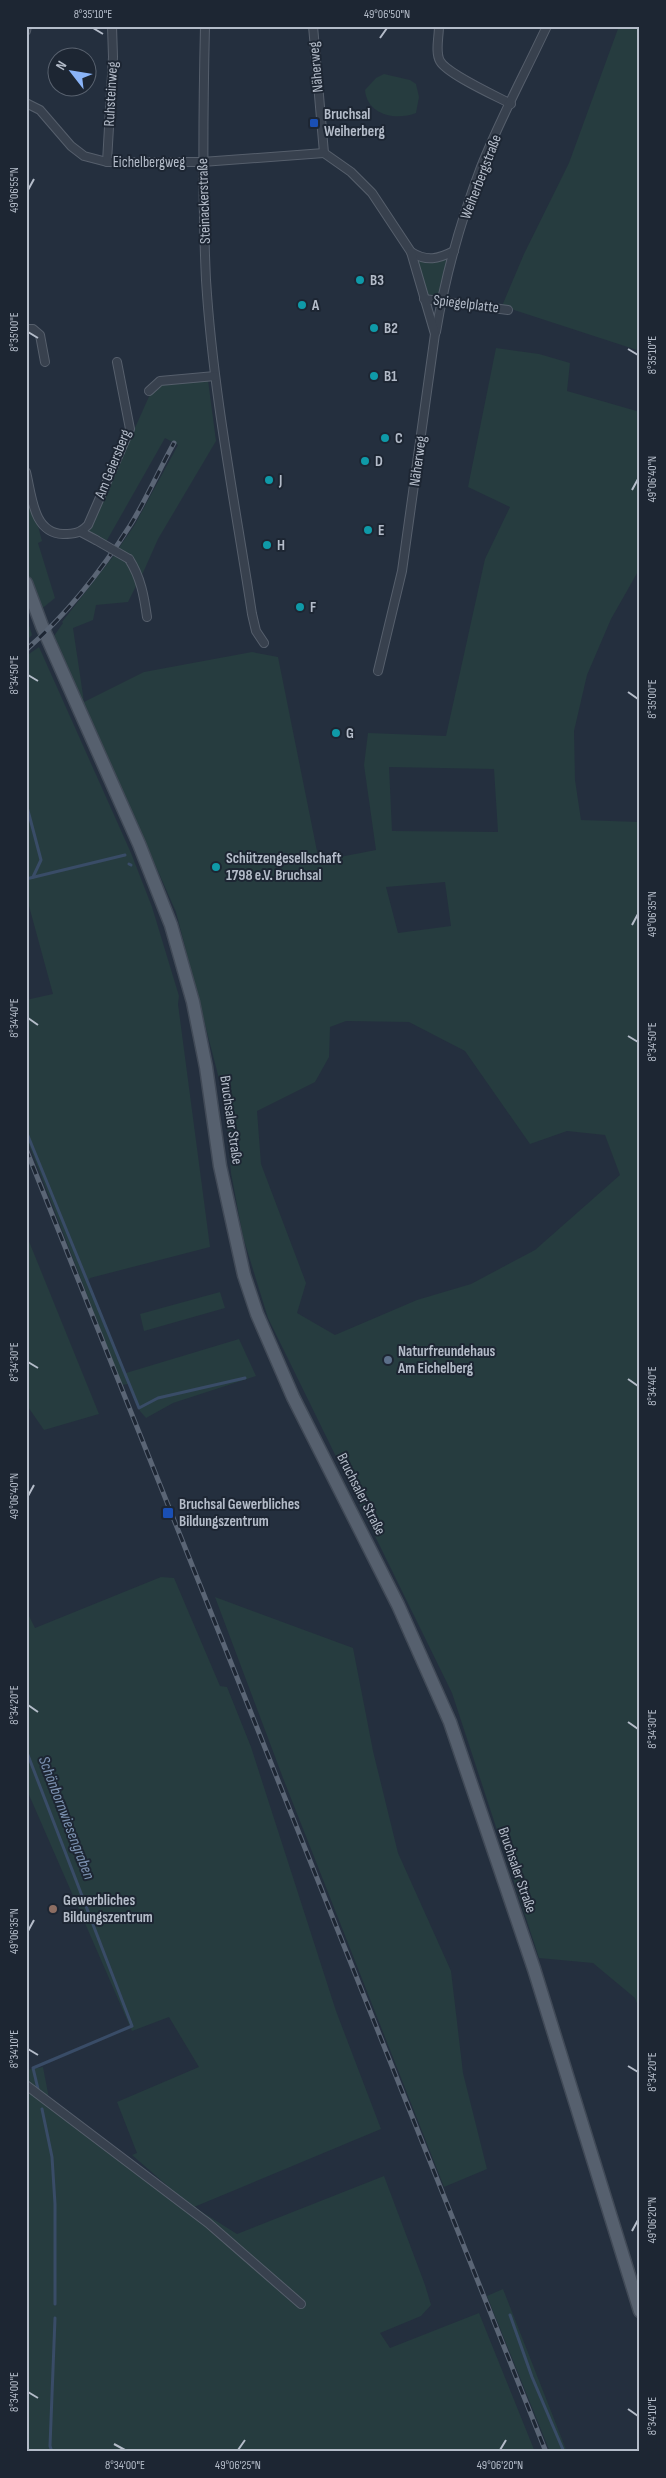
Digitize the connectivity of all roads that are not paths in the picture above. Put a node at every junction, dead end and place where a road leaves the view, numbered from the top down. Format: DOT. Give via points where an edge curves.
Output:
graph roads {
  1 [pos="26,26"];
  2 [pos="112,26"];
  3 [pos="205,26"];
  4 [pos="313,26"];
  5 [pos="439,26"];
  6 [pos="547,26"];
  7 [pos="26,31"];
  8 [pos="26,103"];
  9 [pos="511,104"];
  10 [pos="324,153"];
  11 [pos="107,162"];
  12 [pos="202,162"];
  13 [pos="454,251"];
  14 [pos="412,252"];
  15 [pos="424,299"];
  16 [pos="441,301"];
  17 [pos="508,310"];
  18 [pos="26,329"];
  19 [pos="435,334"];
  20 [pos="45,362"];
  21 [pos="117,362"];
  22 [pos="215,376"];
  23 [pos="149,391"];
  24 [pos="26,472"];
  25 [pos="81,532"];
  26 [pos="26,583"];
  27 [pos="147,617"];
  28 [pos="264,643"];
  29 [pos="378,671"];
  30 [pos="26,2085"];
  31 [pos="301,2304"];
  32 [pos="640,2311"];
  1 -- 7 [label="street"];
  2 -- 11 [label="street, Ruhsteinweg"];
  3 -- 12 [label="street, Steinackerstraße"];
  4 -- 10 [label="street, Näherweg"];
  5 -- 9 [label="street" via="438,56 441,63 453,73"];
  6 -- 9 [label="street, Weiherbergstraße"];
  8 -- 11 [label="street, Eichelbergweg" via="40,110 84,156"];
  9 -- 13 [label="street, Weiherbergstraße" via="481,167"];
  10 -- 12 [label="street, Eichelbergweg"];
  10 -- 14 [label="street, Näherweg" via="351,172 372,193"];
  11 -- 12 [label="street, Eichelbergweg"];
  12 -- 22 [label="street, Steinackerstraße" via="206,280"];
  13 -- 14 [label="street" via="432,259 421,258"];
  13 -- 16 [label="street, Weiherbergstraße"];
  14 -- 15 [label="street, Näherweg"];
  15 -- 16 [label="street, Spiegelplatte"];
  15 -- 19 [label="street, Näherweg"];
  16 -- 17 [label="street, Spiegelplatte"];
  16 -- 19 [label="street, Weiherbergstraße"];
  18 -- 20 [label="street" via="33,329 40,335"];
  19 -- 29 [label="street, Näherweg" via="402,571"];
  21 -- 25 [label="street, Am Geiersberg" via="130,429 88,524"];
  22 -- 23 [label="street" via="160,381"];
  22 -- 28 [label="street, Steinackerstraße" via="252,614 256,631"];
  24 -- 25 [label="street" via="42,527 54,534"];
  25 -- 27 [label="street, bridge" via="129,559 144,590"];
  26 -- 32 [label="main road, Bruchsaler Straße" via="171,925 193,1002 220,1166 244,1275 257,1314 289,1389 398,1605 450,1722 534,1969"];
  30 -- 31 [label="street" via="208,2223"];
}
